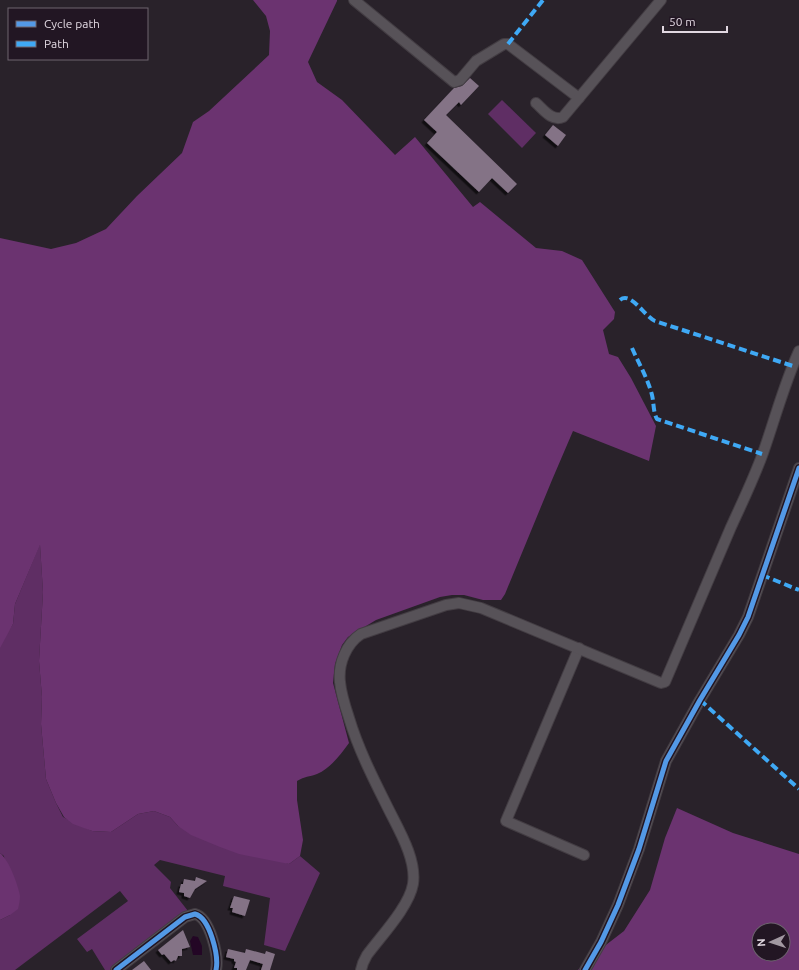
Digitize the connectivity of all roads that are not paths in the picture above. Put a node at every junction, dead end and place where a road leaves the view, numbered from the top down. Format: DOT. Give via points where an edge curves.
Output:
graph roads {
  1 [pos="354,0"];
  2 [pos="661,0"];
  3 [pos="579,98"];
  4 [pos="536,103"];
  5 [pos="799,351"];
  6 [pos="799,468"];
  7 [pos="579,648"];
  8 [pos="584,855"];
  9 [pos="116,970"];
  10 [pos="216,970"];
  11 [pos="361,970"];
  12 [pos="585,970"];
  1 -- 3 [label="street" via="454,82 460,80 476,61 508,44"];
  2 -- 3 [label="street"];
  3 -- 4 [label="street" via="560,118 553,117"];
  5 -- 7 [label="street" via="742,505 665,682 661,683"];
  6 -- 12 [label="street" via="748,617 666,761 639,849 618,904"];
  7 -- 8 [label="street" via="506,821"];
  7 -- 11 [label="street" via="481,608 459,603 446,605 361,634 351,643 343,659 340,674 343,700 360,750 406,846 411,861 413,883 408,899 362,962"];
  9 -- 10 [label="street" via="185,917 195,914 202,917 212,938 218,958"];
}
